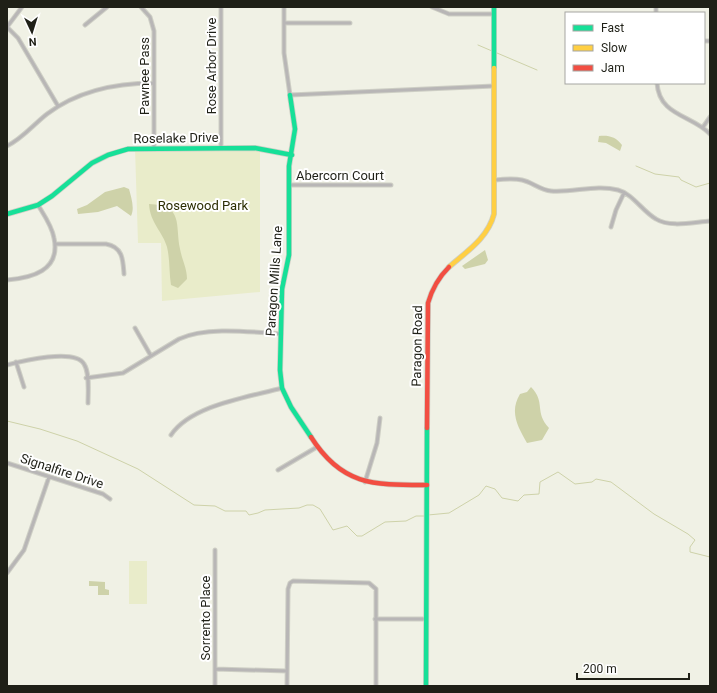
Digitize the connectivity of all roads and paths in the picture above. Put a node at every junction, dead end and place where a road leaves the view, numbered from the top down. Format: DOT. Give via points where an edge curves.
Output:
graph roads {
  1 [pos="22,7"];
  2 [pos="107,7"];
  3 [pos="141,7"];
  4 [pos="221,7"];
  5 [pos="284,7"];
  6 [pos="433,7"];
  7 [pos="494,7"];
  8 [pos="494,14"];
  9 [pos="284,23"];
  10 [pos="350,23"];
  11 [pos="85,25"];
  12 [pos="7,27"];
  13 [pos="154,82"];
  14 [pos="657,84"];
  15 [pos="494,86"];
  16 [pos="290,95"];
  17 [pos="58,106"];
  18 [pos="710,117"];
  19 [pos="703,127"];
  20 [pos="710,134"];
  21 [pos="7,146"];
  22 [pos="154,148"];
  23 [pos="221,148"];
  24 [pos="292,155"];
  25 [pos="495,180"];
  26 [pos="290,185"];
  27 [pos="391,185"];
  28 [pos="624,193"];
  29 [pos="38,205"];
  30 [pos="7,214"];
  31 [pos="710,221"];
  32 [pos="611,227"];
  33 [pos="55,244"];
  34 [pos="124,274"];
  35 [pos="7,280"];
  36 [pos="135,328"];
  37 [pos="281,334"];
  38 [pos="151,356"];
  39 [pos="16,362"];
  40 [pos="7,365"];
  41 [pos="86,378"];
  42 [pos="24,387"];
  43 [pos="282,388"];
  44 [pos="88,403"];
  45 [pos="380,418"];
  46 [pos="171,435"];
  47 [pos="317,447"];
  48 [pos="7,463"];
  49 [pos="278,470"];
  50 [pos="49,477"];
  51 [pos="366,482"];
  52 [pos="427,485"];
  53 [pos="110,499"];
  54 [pos="215,550"];
  55 [pos="7,573"];
  56 [pos="375,619"];
  57 [pos="426,619"];
  58 [pos="214,669"];
  59 [pos="287,671"];
  60 [pos="214,686"];
  61 [pos="287,686"];
  62 [pos="376,686"];
  63 [pos="426,686"];
  1 -- 12 [label="street"];
  2 -- 11 [label="street"];
  3 -- 13 [label="street, Pawnee Pass" via="150,17 154,31"];
  4 -- 23 [label="street, Rose Arbor Drive"];
  5 -- 9 [label="street"];
  6 -- 8 [label="street" via="449,14"];
  7 -- 8 [label="street, Paragon Road"];
  8 -- 15 [label="street, Paragon Road"];
  9 -- 10 [label="street"];
  9 -- 16 [label="street" via="284,54"];
  12 -- 17 [label="street" via="18,38"];
  13 -- 17 [label="street" via="101,88"];
  13 -- 22 [label="street, Pawnee Pass"];
  14 -- 19 [label="street" via="659,95 668,109"];
  15 -- 16 [label="street"];
  15 -- 25 [label="street, Paragon Road"];
  16 -- 24 [label="street, Paragon Mills Lane" via="295,129"];
  17 -- 21 [label="street"];
  18 -- 19 [label="street"];
  19 -- 20 [label="street"];
  22 -- 23 [label="street, Roselake Drive"];
  22 -- 29 [label="street, Roselake Drive" via="128,149 100,158"];
  23 -- 24 [label="street, Roselake Drive" via="254,148"];
  24 -- 26 [label="street, Paragon Mills Lane"];
  25 -- 28 [label="street" via="523,180 551,191 604,188"];
  25 -- 52 [label="street, Paragon Road" via="493,220 485,236 440,275 429,297"];
  26 -- 27 [label="street, Abercorn Court"];
  26 -- 37 [label="street, Paragon Mills Lane" via="289,255 282,289"];
  28 -- 31 [label="street" via="657,220 670,223"];
  28 -- 32 [label="street"];
  29 -- 30 [label="street, Roselake Drive"];
  29 -- 33 [label="street" via="52,232"];
  33 -- 34 [label="street" via="113,246 121,254"];
  33 -- 35 [label="street" via="52,260 42,272 31,278"];
  36 -- 38 [label="street"];
  37 -- 38 [label="street" via="234,330 193,334 179,338"];
  37 -- 43 [label="street, Paragon Mills Lane"];
  38 -- 41 [label="street" via="123,373"];
  39 -- 40 [label="street"];
  39 -- 41 [label="street" via="75,357 83,363"];
  39 -- 42 [label="street"];
  41 -- 44 [label="street"];
  43 -- 46 [label="street" via="205,410 176,427"];
  43 -- 47 [label="street, Paragon Mills Lane"];
  45 -- 51 [label="street" via="377,443"];
  47 -- 49 [label="street"];
  47 -- 51 [label="street, Paragon Mills Lane" via="329,462"];
  48 -- 50 [label="street, Signalfire Drive"];
  50 -- 53 [label="street, Signalfire Drive" via="103,494"];
  50 -- 55 [label="street" via="24,550"];
  51 -- 52 [label="street, Paragon Mills Lane" via="381,485"];
  52 -- 57 [label="street, Paragon Road"];
  54 -- 58 [label="street, Sorrento Place"];
  56 -- 57 [label="street"];
  56 -- 59 [label="street" via="376,589 370,583 290,583"];
  56 -- 62 [label="street"];
  57 -- 63 [label="street, Paragon Road"];
  58 -- 59 [label="street"];
  58 -- 60 [label="street, Sorrento Place"];
  59 -- 61 [label="street"];
}
